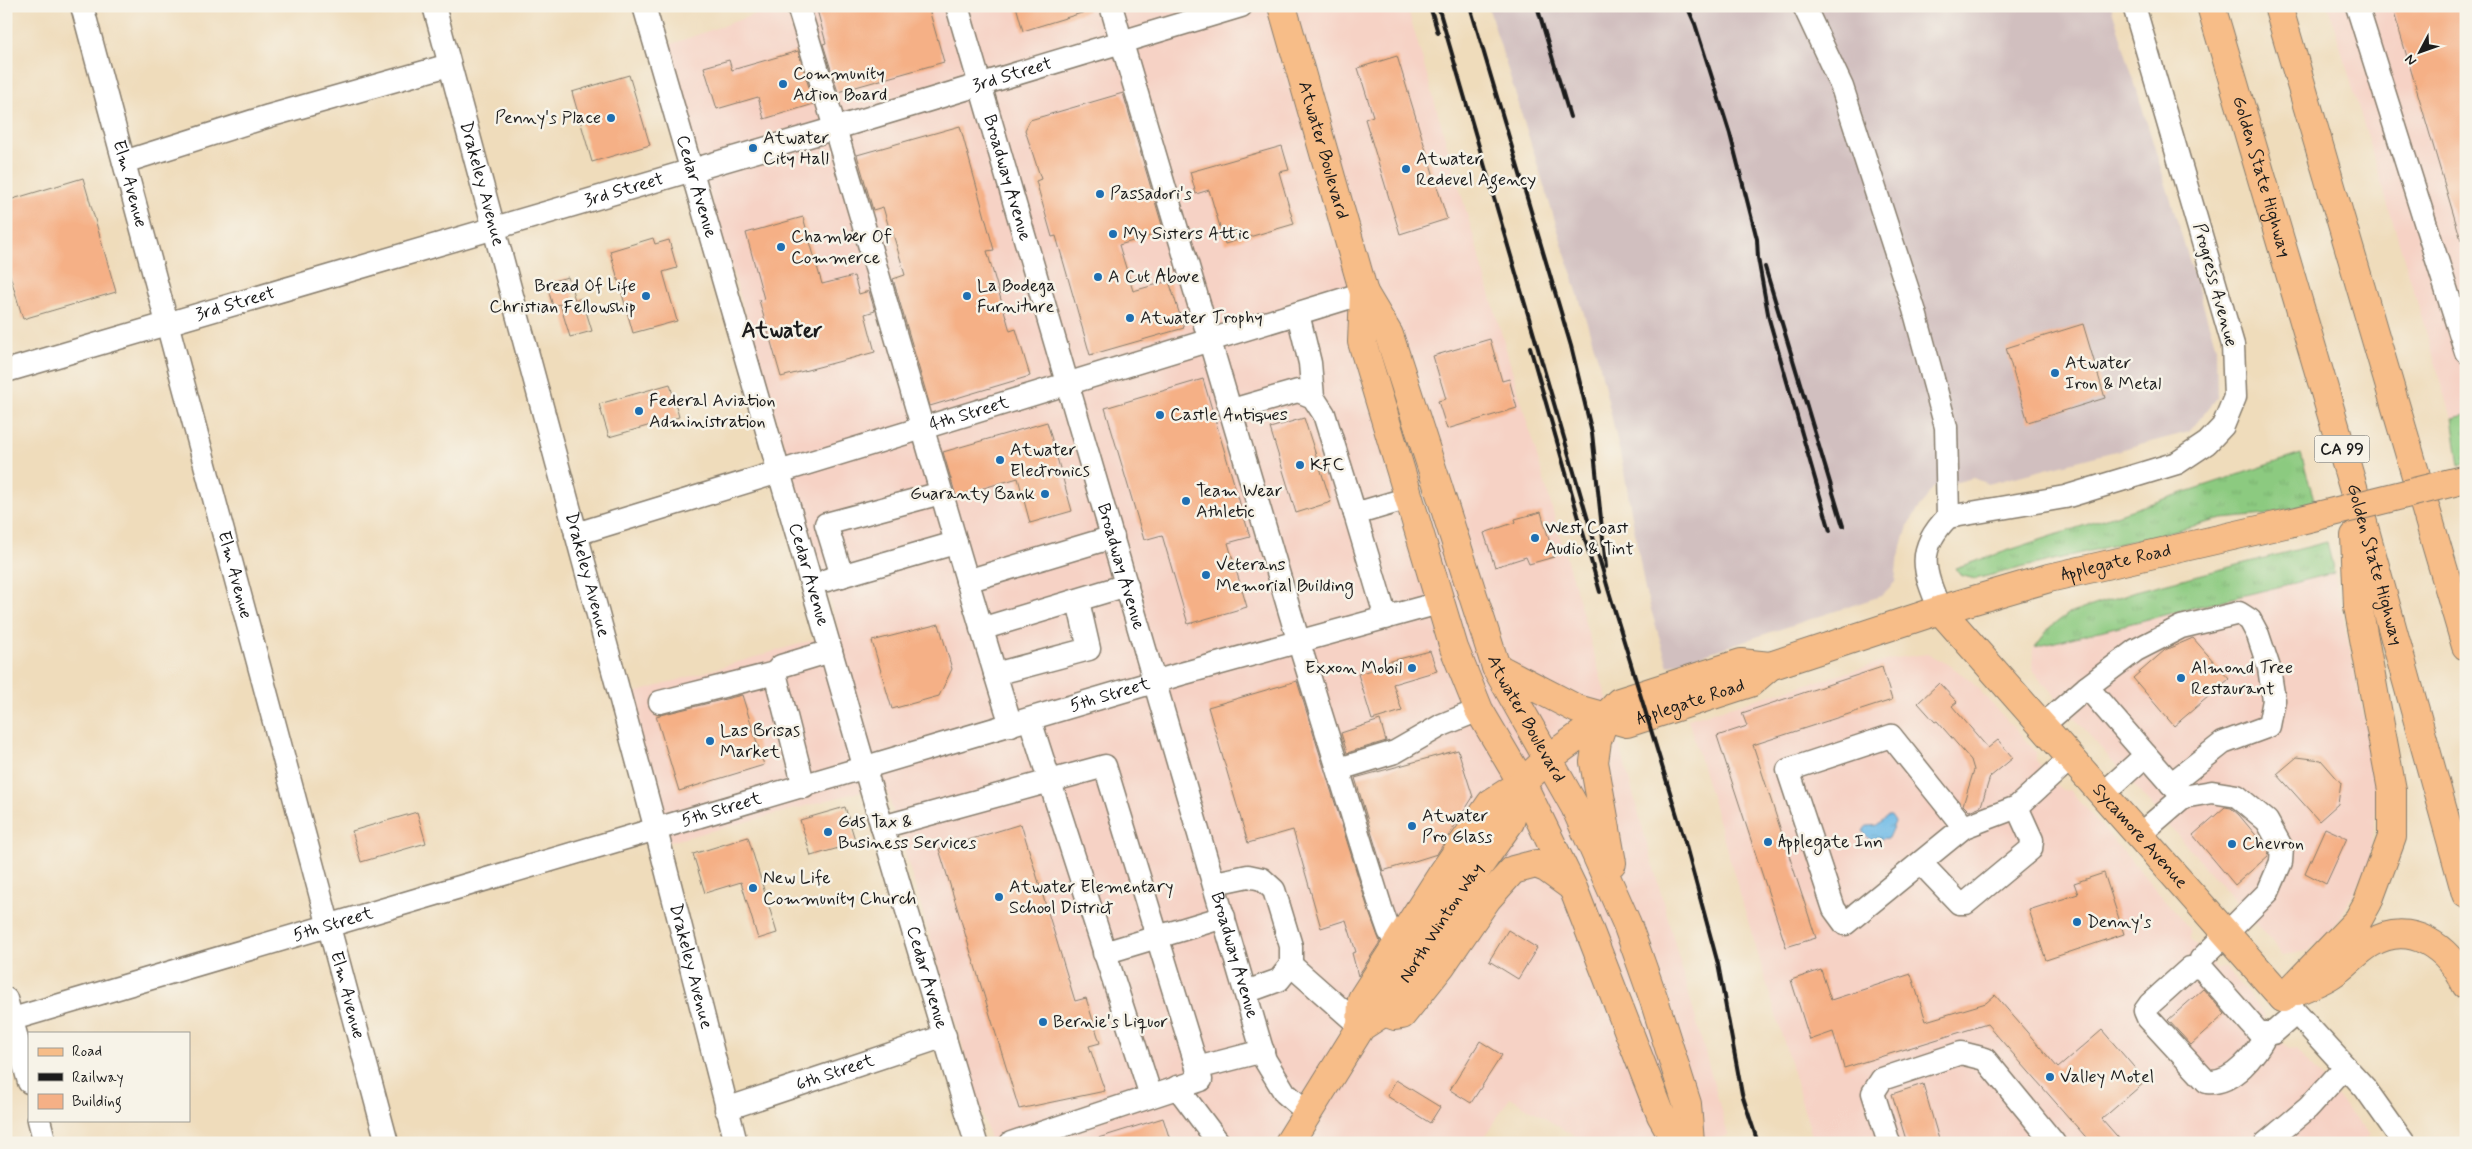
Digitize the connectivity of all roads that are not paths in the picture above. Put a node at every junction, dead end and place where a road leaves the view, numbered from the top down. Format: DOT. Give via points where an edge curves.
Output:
graph roads {
  1 [pos="82,6"];
  2 [pos="434,6"];
  3 [pos="644,6"];
  4 [pos="798,6"];
  5 [pos="957,6"];
  6 [pos="1111,6"];
  7 [pos="1241,6"];
  8 [pos="1282,6"];
  9 [pos="1804,6"];
  10 [pos="2134,6"];
  11 [pos="2211,6"];
  12 [pos="2278,6"];
  13 [pos="2357,6"];
  14 [pos="1121,43"];
  15 [pos="449,65"];
  16 [pos="980,86"];
  17 [pos="836,128"];
  18 [pos="124,162"];
  19 [pos="691,171"];
  20 [pos="494,228"];
  21 [pos="1364,293"];
  22 [pos="1298,314"];
  23 [pos="167,325"];
  24 [pos="1210,341"];
  25 [pos="2466,352"];
  26 [pos="6,371"];
  27 [pos="1068,385"];
  28 [pos="1313,397"];
  29 [pos="1232,410"];
  30 [pos="921,428"];
  31 [pos="779,470"];
  32 [pos="2466,479"];
  33 [pos="2353,487"];
  34 [pos="941,492"];
  35 [pos="1409,498"];
  36 [pos="1355,514"];
  37 [pos="1948,517"];
  38 [pos="576,534"];
  39 [pos="1113,537"];
  40 [pos="955,543"];
  41 [pos="842,576"];
  42 [pos="2445,578"];
  43 [pos="967,581"];
  44 [pos="812,585"];
  45 [pos="1127,585"];
  46 [pos="1078,601"];
  47 [pos="1439,603"];
  48 [pos="1940,610"];
  49 [pos="2466,612"];
  50 [pos="1386,618"];
  51 [pos="981,629"];
  52 [pos="1299,643"];
  53 [pos="2466,646"];
  54 [pos="831,651"];
  55 [pos="1496,667"];
  56 [pos="775,674"];
  57 [pos="995,674"];
  58 [pos="1156,682"];
  59 [pos="2087,687"];
  60 [pos="660,702"];
  61 [pos="1479,710"];
  62 [pos="1604,717"];
  63 [pos="1020,723"];
  64 [pos="2042,725"];
  65 [pos="2146,755"];
  66 [pos="1549,758"];
  67 [pos="2071,758"];
  68 [pos="865,769"];
  69 [pos="1338,769"];
  70 [pos="1049,781"];
  71 [pos="1522,783"];
  72 [pos="804,787"];
  73 [pos="2177,791"];
  74 [pos="2103,794"];
  75 [pos="2017,807"];
  76 [pos="882,827"];
  77 [pos="1964,828"];
  78 [pos="656,830"];
  79 [pos="2140,835"];
  80 [pos="1921,863"];
  81 [pos="1215,883"];
  82 [pos="1573,888"];
  83 [pos="2466,894"];
  84 [pos="1620,906"];
  85 [pos="1224,917"];
  86 [pos="329,927"];
  87 [pos="2226,934"];
  88 [pos="1157,937"];
  89 [pos="1397,944"];
  90 [pos="1104,953"];
  91 [pos="1291,965"];
  92 [pos="2201,967"];
  93 [pos="2466,984"];
  94 [pos="1246,992"];
  95 [pos="2289,1005"];
  96 [pos="1384,1012"];
  97 [pos="8,1013"];
  98 [pos="1361,1027"];
  99 [pos="2267,1033"];
  100 [pos="945,1036"];
  101 [pos="1263,1051"];
  102 [pos="2345,1067"];
  103 [pos="1199,1074"];
  104 [pos="28,1079"];
  105 [pos="1177,1088"];
  106 [pos="1150,1096"];
  107 [pos="726,1109"];
  108 [pos="1308,1113"];
  109 [pos="40,1122"];
  110 [pos="45,1143"];
  111 [pos="387,1143"];
  112 [pos="736,1143"];
  113 [pos="976,1143"];
  114 [pos="1011,1143"];
  115 [pos="1219,1143"];
  116 [pos="1289,1143"];
  117 [pos="1677,1143"];
  118 [pos="1690,1143"];
  119 [pos="1889,1143"];
  120 [pos="2054,1143"];
  121 [pos="2266,1143"];
  122 [pos="2404,1143"];
  1 -- 18 [label="street, Elm Avenue"];
  2 -- 15 [label="street, Drakeley Avenue"];
  3 -- 19 [label="street, Cedar Avenue"];
  4 -- 17 [label="street"];
  5 -- 16 [label="street, Broadway Avenue"];
  6 -- 14 [label="street"];
  7 -- 14 [label="street, 3rd Street"];
  8 -- 21 [label="main road, Atwater Boulevard"];
  9 -- 37 [label="street" via="1842,87 1914,309 1946,426"];
  10 -- 37 [label="street, Progress Avenue" via="2233,345 2234,398 2222,426 2207,444 2177,463 2065,497"];
  11 -- 33 [label="main road, Golden State Highway / CA 99"];
  12 -- 42 [label="main road"];
  13 -- 25 [label="street"];
  14 -- 16 [label="street, 3rd Street"];
  14 -- 24 [label="street"];
  15 -- 18 [label="street" via="269,116"];
  15 -- 20 [label="street, Drakeley Avenue"];
  16 -- 17 [label="street, 3rd Street"];
  16 -- 27 [label="street, Broadway Avenue"];
  17 -- 19 [label="street, 3rd Street"];
  17 -- 30 [label="street"];
  18 -- 23 [label="street, Elm Avenue"];
  19 -- 20 [label="street, 3rd Street"];
  19 -- 31 [label="street, Cedar Avenue"];
  20 -- 23 [label="street, 3rd Street"];
  20 -- 38 [label="street, Drakeley Avenue"];
  21 -- 22 [label="street, 4th Street"];
  21 -- 35 [label="main road, Atwater Boulevard" via="1362,342"];
  21 -- 55 [label="main road, Atwater Boulevard" via="1389,335"];
  22 -- 24 [label="street, 4th Street"];
  22 -- 28 [label="street" via="1310,363"];
  23 -- 26 [label="street, 3rd Street"];
  23 -- 86 [label="street, Elm Avenue"];
  24 -- 27 [label="street, 4th Street"];
  24 -- 29 [label="street"];
  27 -- 30 [label="street, 4th Street"];
  27 -- 39 [label="street, Broadway Avenue"];
  28 -- 29 [label="street" via="1298,391"];
  28 -- 36 [label="street" via="1324,414"];
  29 -- 52 [label="street"];
  30 -- 31 [label="street, 4th Street"];
  30 -- 34 [label="street"];
  31 -- 38 [label="street, 4th Street"];
  31 -- 44 [label="street, Cedar Avenue"];
  32 -- 48 [label="main road, Applegate Road, bridge" via="2049,578"];
  33 -- 83 [label="main road, Golden State Highway / CA 99"];
  33 -- 95 [label="main road" via="2358,606 2392,790 2392,837 2372,893 2358,920"];
  34 -- 40 [label="street"];
  34 -- 41 [label="street" via="826,524"];
  35 -- 36 [label="street"];
  35 -- 47 [label="main road, Atwater Boulevard"];
  36 -- 50 [label="street"];
  37 -- 48 [label="street, Sycamore Avenue" via="1934,531 1926,550 1927,579"];
  38 -- 78 [label="street, Drakeley Avenue"];
  39 -- 43 [label="street"];
  39 -- 45 [label="street, Broadway Avenue"];
  40 -- 41 [label="street"];
  40 -- 43 [label="street"];
  41 -- 44 [label="street"];
  42 -- 49 [label="main road"];
  42 -- 53 [label="main road"];
  43 -- 51 [label="street"];
  44 -- 54 [label="street, Cedar Avenue"];
  45 -- 46 [label="street"];
  45 -- 58 [label="street, Broadway Avenue"];
  46 -- 51 [label="street"];
  46 -- 57 [label="street" via="1090,650"];
  47 -- 50 [label="street, 5th Street"];
  47 -- 61 [label="main road, Atwater Boulevard"];
  48 -- 62 [label="main road, Applegate Road" via="1770,666 1741,663 1620,702"];
  48 -- 64 [label="main road, Sycamore Avenue"];
  50 -- 52 [label="street, 5th Street"];
  51 -- 57 [label="street"];
  52 -- 58 [label="street, 5th Street"];
  52 -- 69 [label="street"];
  54 -- 56 [label="street" via="781,666"];
  54 -- 68 [label="street, Cedar Avenue"];
  55 -- 62 [label="main road" via="1553,698"];
  55 -- 66 [label="main road, Atwater Boulevard" via="1521,715"];
  56 -- 60 [label="street"];
  56 -- 72 [label="street"];
  57 -- 63 [label="street"];
  58 -- 63 [label="street, 5th Street"];
  58 -- 81 [label="street, Broadway Avenue"];
  59 -- 64 [label="street"];
  59 -- 65 [label="street"];
  59 -- 73 [label="street" via="2136,650 2181,627 2239,613 2250,620 2269,668 2274,700 2269,726 2223,743"];
  61 -- 69 [label="street" via="1447,723 1395,752"];
  61 -- 71 [label="main road, Atwater Boulevard"];
  62 -- 66 [label="main road, Applegate Road"];
  62 -- 84 [label="main road" via="1594,762"];
  63 -- 68 [label="street, 5th Street"];
  63 -- 70 [label="street"];
  64 -- 67 [label="main road, Sycamore Avenue"];
  65 -- 73 [label="street"];
  65 -- 74 [label="street"];
  66 -- 71 [label="main road, Applegate Road"];
  66 -- 84 [label="main road, Atwater Boulevard"];
  67 -- 74 [label="main road, Sycamore Avenue"];
  67 -- 75 [label="street"];
  68 -- 72 [label="street, 5th Street"];
  68 -- 76 [label="street, Cedar Avenue"];
  69 -- 89 [label="street" via="1381,908"];
  70 -- 76 [label="street"];
  70 -- 88 [label="street" via="1105,766"];
  70 -- 90 [label="street"];
  71 -- 82 [label="main road, Atwater Boulevard"];
  71 -- 89 [label="main road, North Winton Way" via="1491,803"];
  71 -- 96 [label="main road, North Winton Way" via="1510,822"];
  72 -- 78 [label="street, 5th Street"];
  73 -- 79 [label="street"];
  73 -- 87 [label="street" via="2237,796 2267,821 2282,848 2268,892"];
  74 -- 79 [label="main road, Sycamore Avenue"];
  75 -- 77 [label="street"];
  75 -- 80 [label="street" via="2032,840 2031,849 1966,903 1959,903"];
  76 -- 100 [label="street, Cedar Avenue"];
  77 -- 80 [label="street"];
  77 -- 80 [label="street" via="1891,736 1788,770 1834,909 1845,924"];
  78 -- 86 [label="street, 5th Street"];
  78 -- 107 [label="street, Drakeley Avenue"];
  79 -- 87 [label="main road, Sycamore Avenue"];
  81 -- 85 [label="street, Broadway Avenue"];
  81 -- 91 [label="street" via="1248,876 1262,880 1274,890 1291,946"];
  82 -- 96 [label="main road" via="1536,864 1513,870 1487,899 1442,966 1402,1015"];
  82 -- 117 [label="main road, Atwater Boulevard" via="1661,1115"];
  84 -- 118 [label="main road, Atwater Boulevard" via="1687,1104"];
  85 -- 88 [label="street"];
  85 -- 94 [label="street, Broadway Avenue"];
  86 -- 97 [label="street, 5th Street"];
  86 -- 111 [label="street, Elm Avenue"];
  87 -- 92 [label="street" via="2201,959"];
  87 -- 95 [label="main road, Sycamore Avenue"];
  88 -- 90 [label="street"];
  88 -- 103 [label="street"];
  89 -- 98 [label="main road, North Winton Way" via="1362,999"];
  90 -- 106 [label="street"];
  91 -- 94 [label="street" via="1279,980"];
  91 -- 98 [label="street"];
  92 -- 99 [label="street" via="2259,1033"];
  92 -- 99 [label="street" via="2190,968 2145,1011 2207,1082 2216,1083 2229,1078 2260,1048"];
  93 -- 95 [label="main road" via="2447,955 2434,943 2414,935 2392,934 2371,943"];
  94 -- 101 [label="street, Broadway Avenue"];
  95 -- 99 [label="street" via="2273,1032"];
  95 -- 102 [label="street, Sycamore Avenue"];
  96 -- 98 [label="main road, North Winton Way"];
  97 -- 104 [label="street"];
  98 -- 108 [label="main road, North Winton Way"];
  100 -- 107 [label="street, 6th Street"];
  100 -- 113 [label="street, Cedar Avenue"];
  101 -- 103 [label="street"];
  101 -- 108 [label="street, Broadway Avenue" via="1285,1093"];
  102 -- 121 [label="street" via="2308,1108"];
  102 -- 122 [label="street, Sycamore Avenue" via="2365,1088"];
  103 -- 105 [label="street"];
  105 -- 106 [label="street"];
  105 -- 115 [label="street"];
  106 -- 114 [label="street"];
  107 -- 112 [label="street, Drakeley Avenue"];
  108 -- 116 [label="main road, North Winton Way"];
  109 -- 110 [label="street"];
  119 -- 120 [label="street" via="1873,1093 1882,1079 1961,1053 1985,1059"];
}
